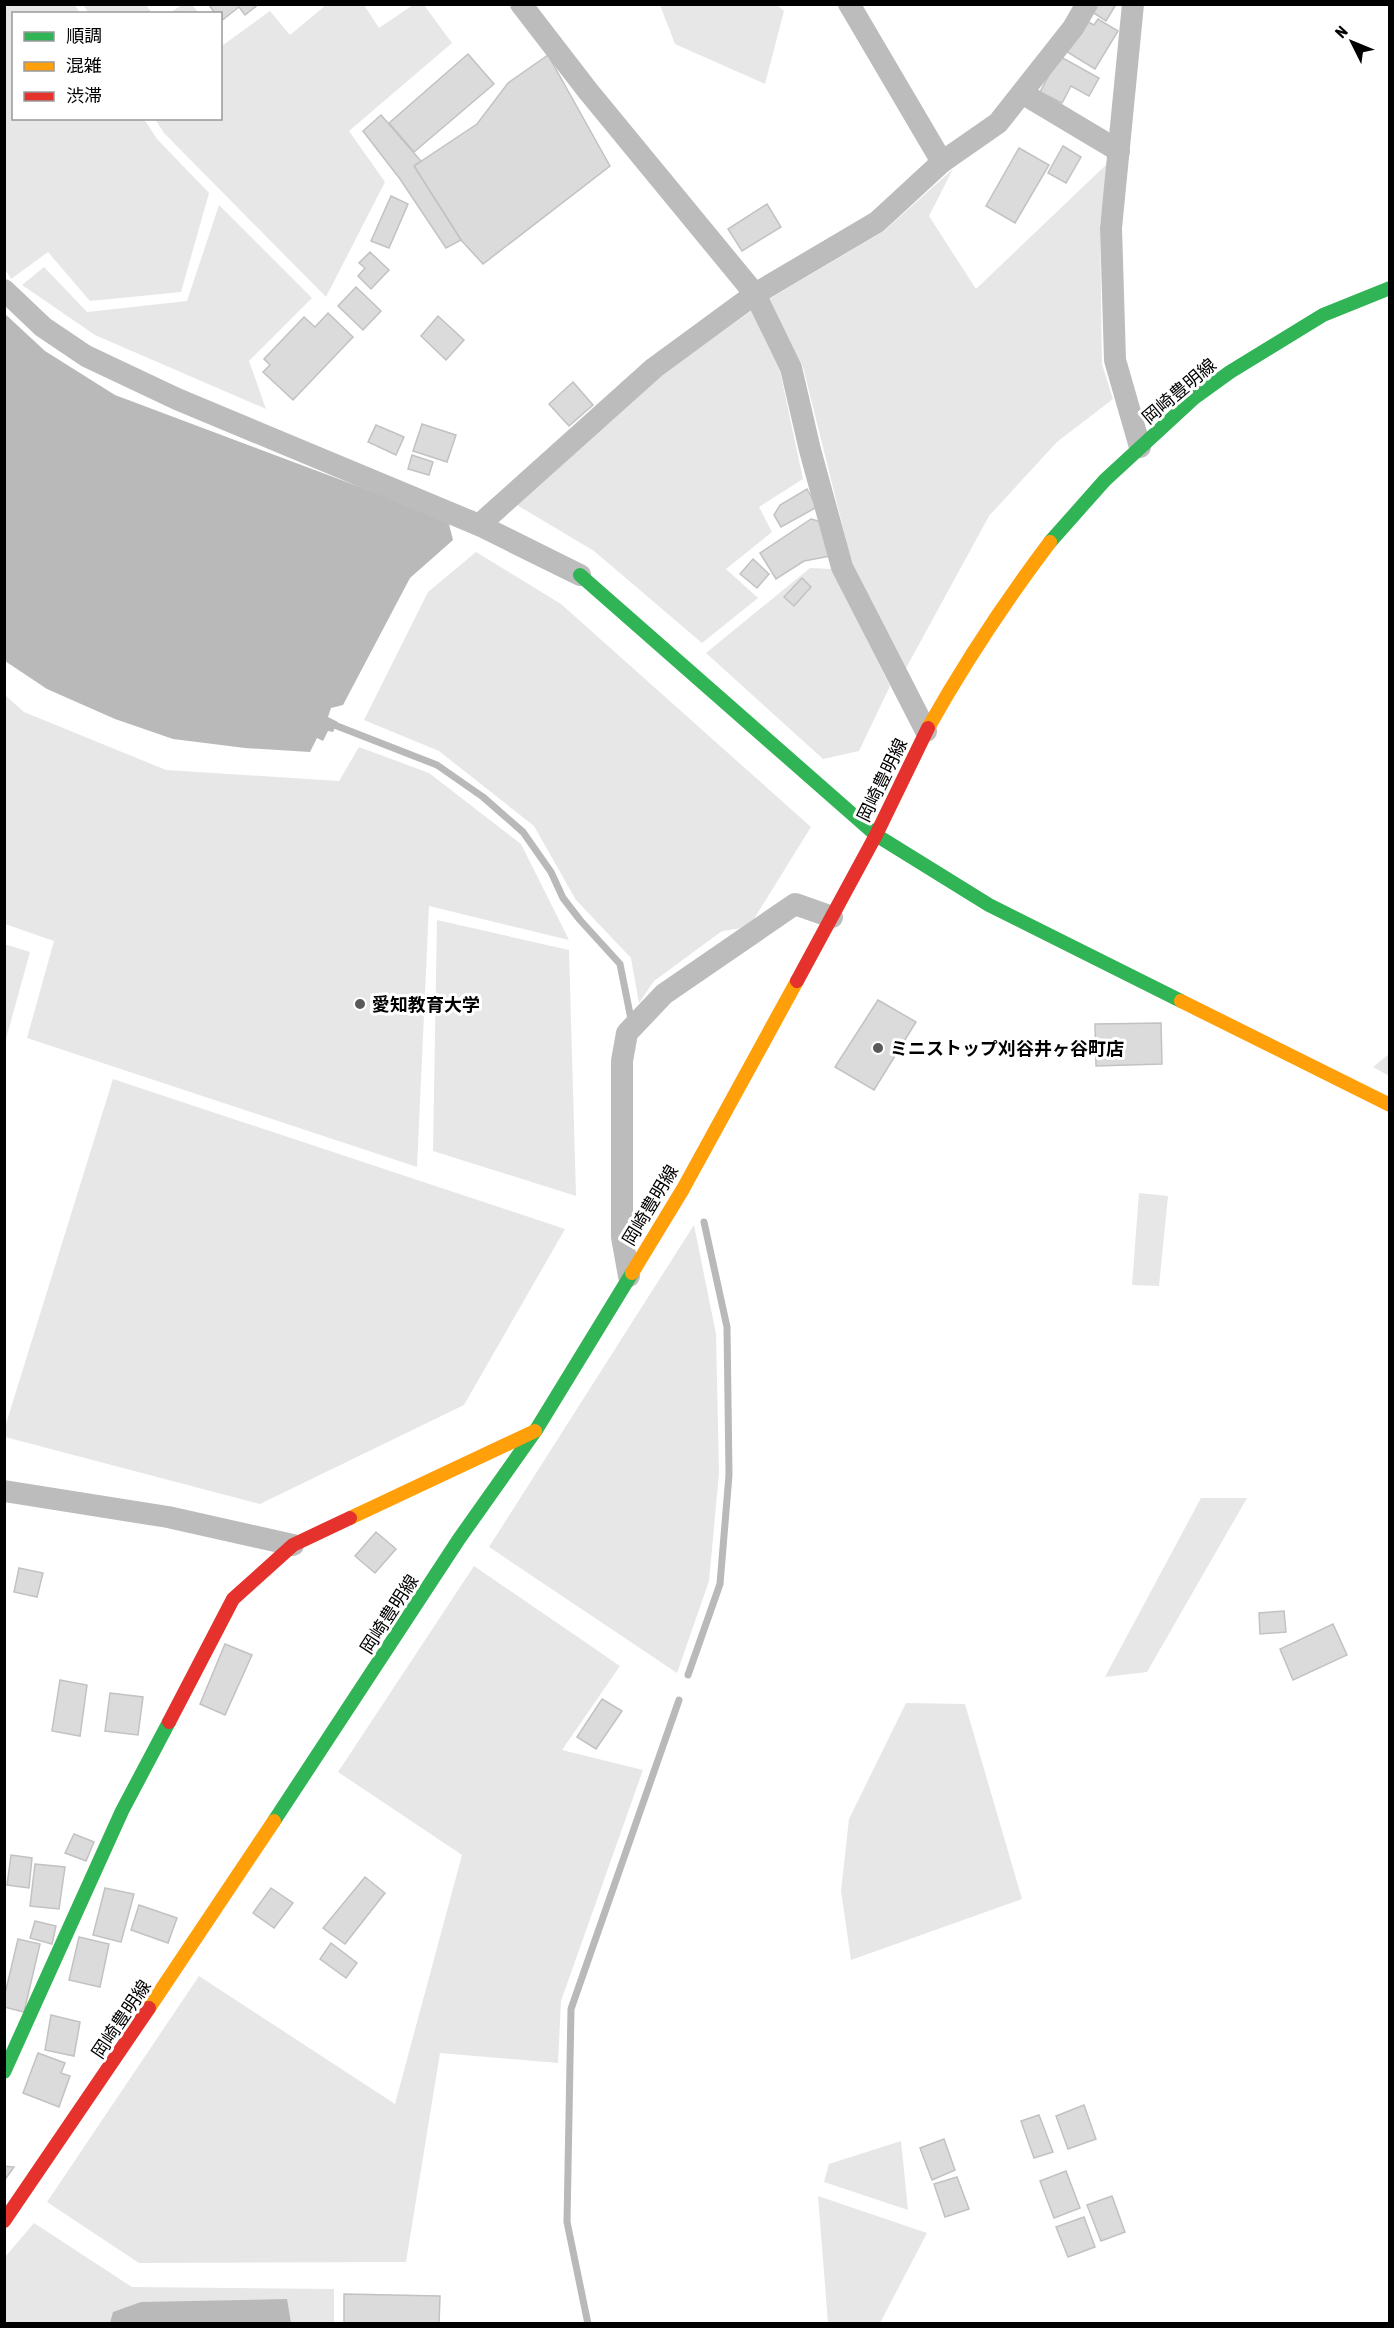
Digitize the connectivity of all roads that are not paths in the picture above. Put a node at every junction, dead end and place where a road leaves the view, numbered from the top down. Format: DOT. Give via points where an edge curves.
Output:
graph roads {
  1 [pos="521,4"];
  2 [pos="849,4"];
  3 [pos="1087,4"];
  4 [pos="1133,4"];
  5 [pos="1022,93"];
  6 [pos="1119,151"];
  7 [pos="942,162"];
  8 [pos="1389,288"];
  9 [pos="4,290"];
  10 [pos="755,294"];
  11 [pos="1140,447"];
  12 [pos="479,525"];
  13 [pos="580,575"];
  14 [pos="926,731"];
  15 [pos="876,835"];
  16 [pos="832,917"];
  17 [pos="1389,1105"];
  18 [pos="629,1276"];
  19 [pos="536,1430"];
  20 [pos="4,1491"];
  21 [pos="293,1545"];
  22 [pos="4,2072"];
  23 [pos="4,2221"];
  1 -- 10 [label="street"];
  2 -- 7 [label="street"];
  3 -- 5 [label="street"];
  4 -- 6 [label="street"];
  5 -- 6 [label="street"];
  5 -- 7 [label="street" via="998,123"];
  6 -- 11 [label="street" via="1111,228 1115,360"];
  7 -- 10 [label="street" via="877,222"];
  8 -- 11 [label="main road, 岡崎豊明線" via="1323,315 1230,372 1194,398"];
  9 -- 12 [label="street" via="43,327 86,356 177,399"];
  10 -- 12 [label="street" via="654,368"];
  10 -- 14 [label="street" via="791,368 842,567"];
  11 -- 14 [label="main road, 岡崎豊明線" via="1063,525 1019,583 965,662"];
  12 -- 13 [label="street"];
  13 -- 15 [label="main road"];
  14 -- 15 [label="main road, 岡崎豊明線"];
  15 -- 16 [label="main road, 岡崎豊明線"];
  15 -- 17 [label="main road" via="989,905"];
  16 -- 18 [label="main road, 岡崎豊明線" via="683,1188"];
  16 -- 18 [label="street" via="795,904 664,994 627,1033 622,1061 621,1167 622,1237"];
  18 -- 19 [label="main road, 岡崎豊明線"];
  19 -- 21 [label="main road"];
  19 -- 23 [label="main road, 岡崎豊明線" via="459,1539 198,1937"];
  20 -- 21 [label="street" via="168,1517"];
  21 -- 22 [label="main road" via="233,1599 122,1811"];
}
